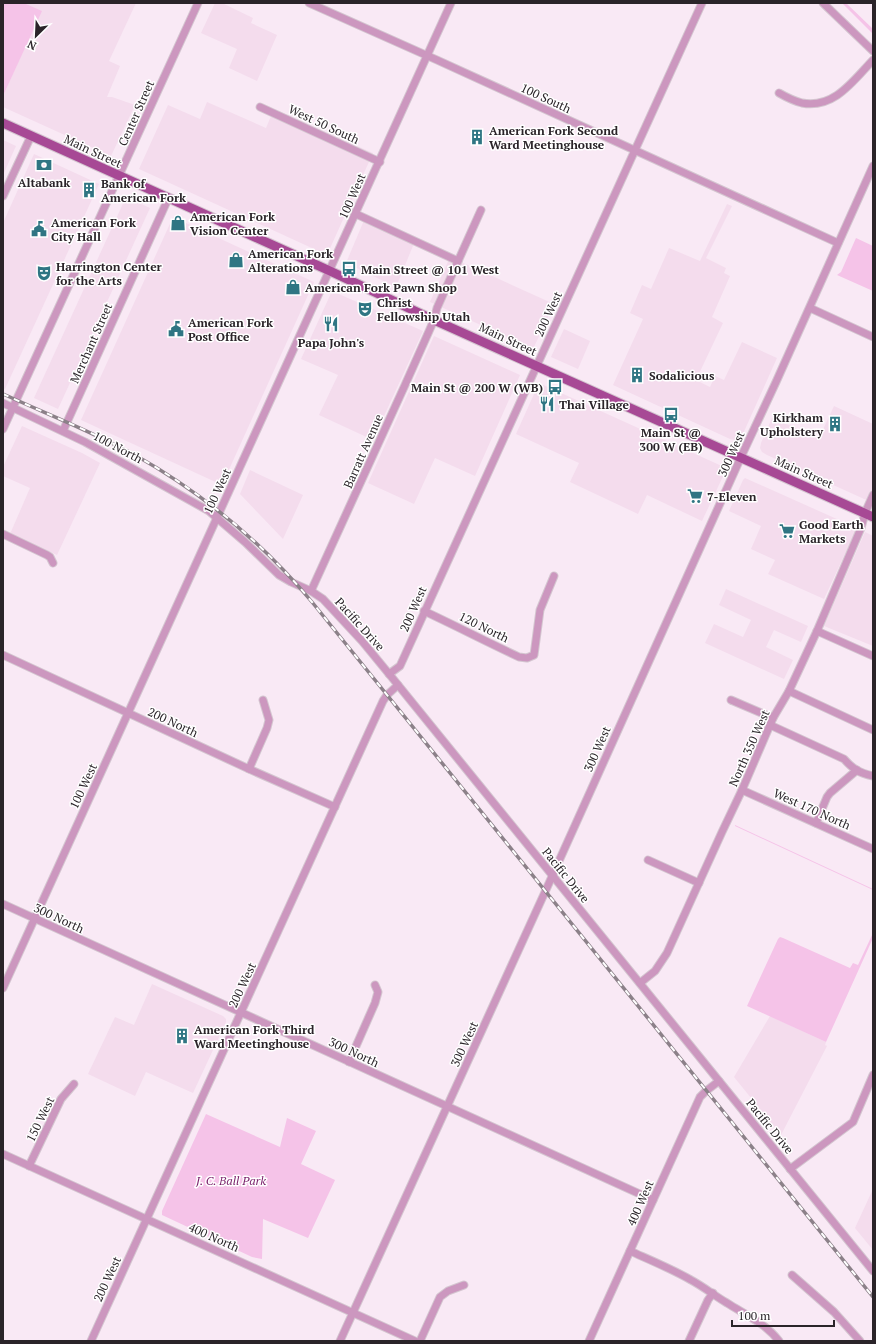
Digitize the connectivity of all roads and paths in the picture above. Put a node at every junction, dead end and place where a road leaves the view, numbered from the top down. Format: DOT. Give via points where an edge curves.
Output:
graph roads {
  1 [pos="198,3"];
  2 [pos="309,3"];
  3 [pos="451,3"];
  4 [pos="702,3"];
  5 [pos="823,3"];
  6 [pos="873,51"];
  7 [pos="428,56"];
  8 [pos="873,60"];
  9 [pos="779,93"];
  10 [pos="260,107"];
  11 [pos="3,123"];
  12 [pos="31,136"];
  13 [pos="634,150"];
  14 [pos="380,162"];
  15 [pos="873,166"];
  16 [pos="119,176"];
  17 [pos="3,196"];
  18 [pos="168,198"];
  19 [pos="481,210"];
  20 [pos="356,214"];
  21 [pos="838,244"];
  22 [pos="458,261"];
  23 [pos="330,271"];
  24 [pos="810,308"];
  25 [pos="434,320"];
  26 [pos="873,337"];
  27 [pos="536,366"];
  28 [pos="3,404"];
  29 [pos="13,408"];
  30 [pos="3,429"];
  31 [pos="63,431"];
  32 [pos="741,457"];
  33 [pos="873,495"];
  34 [pos="869,515"];
  35 [pos="218,518"];
  36 [pos="3,534"];
  37 [pos="52,563"];
  38 [pos="554,576"];
  39 [pos="311,591"];
  40 [pos="424,611"];
  41 [pos="817,631"];
  42 [pos="3,655"];
  43 [pos="873,656"];
  44 [pos="389,674"];
  45 [pos="398,685"];
  46 [pos="789,691"];
  47 [pos="263,700"];
  48 [pos="731,700"];
  49 [pos="128,713"];
  50 [pos="773,718"];
  51 [pos="770,725"];
  52 [pos="873,730"];
  53 [pos="249,769"];
  54 [pos="856,770"];
  55 [pos="873,776"];
  56 [pos="742,790"];
  57 [pos="335,807"];
  58 [pos="816,823"];
  59 [pos="873,849"];
  60 [pos="648,860"];
  61 [pos="552,876"];
  62 [pos="699,883"];
  63 [pos="3,904"];
  64 [pos="34,918"];
  65 [pos="640,983"];
  66 [pos="375,985"];
  67 [pos="3,988"];
  68 [pos="241,1013"];
  69 [pos="349,1062"];
  70 [pos="873,1075"];
  71 [pos="719,1081"];
  72 [pos="74,1084"];
  73 [pos="870,1093"];
  74 [pos="447,1107"];
  75 [pos="3,1154"];
  76 [pos="29,1166"];
  77 [pos="790,1169"];
  78 [pos="653,1200"];
  79 [pos="147,1219"];
  80 [pos="630,1251"];
  81 [pos="873,1271"];
  82 [pos="792,1275"];
  83 [pos="464,1285"];
  84 [pos="712,1293"];
  85 [pos="353,1313"];
  86 [pos="91,1341"];
  87 [pos="340,1341"];
  88 [pos="415,1341"];
  89 [pos="420,1341"];
  90 [pos="589,1341"];
  91 [pos="689,1341"];
  92 [pos="779,1341"];
  93 [pos="860,1341"];
  1 -- 16 [label="street, Center Street"];
  2 -- 7 [label="street, 100 South"];
  3 -- 7 [label="street, 100 West"];
  4 -- 13 [label="street, 200 West"];
  5 -- 6 [label="street"];
  7 -- 13 [label="street, 100 South"];
  7 -- 14 [label="street, 100 West"];
  8 -- 9 [label="street" via="840,94 824,102 800,103"];
  10 -- 14 [label="street, West 50 South"];
  11 -- 12 [label="main road, Main Street"];
  12 -- 16 [label="main road, Main Street"];
  12 -- 17 [label="street"];
  13 -- 21 [label="street, 100 South"];
  13 -- 27 [label="street, 200 West"];
  14 -- 20 [label="street, 100 West"];
  15 -- 21 [label="street, 300 West"];
  16 -- 18 [label="main road, Main Street"];
  16 -- 29 [label="street, Center Street"];
  18 -- 23 [label="main road, Main Street"];
  18 -- 31 [label="street, Merchant Street"];
  19 -- 22 [label="street, Barratt Avenue"];
  20 -- 22 [label="street"];
  20 -- 23 [label="street, 100 West"];
  21 -- 24 [label="street, 300 West"];
  22 -- 25 [label="street, Barratt Avenue"];
  23 -- 25 [label="main road, Main Street"];
  23 -- 35 [label="street, 100 West"];
  24 -- 26 [label="street"];
  24 -- 32 [label="street, 300 West"];
  25 -- 27 [label="main road, Main Street"];
  25 -- 39 [label="street, Barratt Avenue"];
  27 -- 32 [label="main road, Main Street"];
  27 -- 40 [label="street, 200 West"];
  28 -- 29 [label="street, 100 North"];
  29 -- 30 [label="street, Center Street"];
  29 -- 31 [label="street, 100 North"];
  31 -- 35 [label="street, 100 North" via="196,502"];
  32 -- 34 [label="main road, Main Street"];
  32 -- 61 [label="street, 300 West"];
  33 -- 34 [label="street, North 350 West"];
  34 -- 41 [label="street, North 350 West"];
  35 -- 39 [label="street, Pacific Drive" via="279,575"];
  35 -- 49 [label="street, 100 West"];
  36 -- 37 [label="street" via="47,554"];
  38 -- 40 [label="street, 120 North" via="540,610 534,655 527,658 519,657"];
  39 -- 44 [label="street, Pacific Drive" via="362,641"];
  40 -- 44 [label="street, 200 West" via="400,666"];
  41 -- 43 [label="street"];
  41 -- 46 [label="street, North 350 West"];
  42 -- 49 [label="street, 200 North"];
  44 -- 45 [label="street, Pacific Drive"];
  45 -- 57 [label="street, 200 West" via="383,701"];
  45 -- 61 [label="street, Pacific Drive"];
  46 -- 50 [label="street, North 350 West"];
  46 -- 52 [label="street"];
  47 -- 53 [label="street" via="269,720"];
  48 -- 50 [label="street"];
  49 -- 53 [label="street, 200 North"];
  49 -- 64 [label="street, 100 West"];
  50 -- 51 [label="street, North 350 West"];
  51 -- 54 [label="street" via="844,759"];
  51 -- 56 [label="street, North 350 West"];
  53 -- 57 [label="street, 200 North"];
  54 -- 55 [label="street"];
  54 -- 58 [label="street" via="830,793"];
  56 -- 58 [label="street, West 170 North"];
  56 -- 62 [label="street, North 350 West"];
  57 -- 68 [label="street, 200 West"];
  58 -- 59 [label="street, West 170 North"];
  60 -- 62 [label="street"];
  61 -- 65 [label="street, Pacific Drive"];
  61 -- 74 [label="street, 300 West"];
  62 -- 65 [label="street, North 350 West" via="667,953 655,970"];
  63 -- 64 [label="street, 300 North"];
  64 -- 67 [label="street, 100 West"];
  64 -- 68 [label="street, 300 North"];
  65 -- 71 [label="street, Pacific Drive"];
  66 -- 69 [label="street" via="378,992 375,1003"];
  68 -- 69 [label="street, 300 North"];
  68 -- 79 [label="street, 200 West"];
  69 -- 74 [label="street, 300 North"];
  70 -- 73 [label="street"];
  71 -- 77 [label="street, Pacific Drive"];
  71 -- 78 [label="street, 400 West" via="700,1097"];
  72 -- 76 [label="street, 150 West" via="61,1099"];
  73 -- 77 [label="street" via="853,1122"];
  74 -- 78 [label="street, 300 North"];
  74 -- 85 [label="street, 300 West"];
  75 -- 76 [label="street, 400 North"];
  76 -- 79 [label="street, 400 North"];
  77 -- 81 [label="street, Pacific Drive"];
  78 -- 80 [label="street, 400 West"];
  79 -- 85 [label="street, 400 North"];
  79 -- 86 [label="street, 200 West"];
  80 -- 84 [label="street" via="682,1274"];
  80 -- 90 [label="street, 400 West"];
  82 -- 93 [label="street" via="834,1312"];
  83 -- 89 [label="street" via="440,1297"];
  84 -- 91 [label="street"];
  84 -- 92 [label="street" via="763,1324"];
  85 -- 87 [label="street, 300 West"];
  85 -- 88 [label="street, 400 North"];
}
